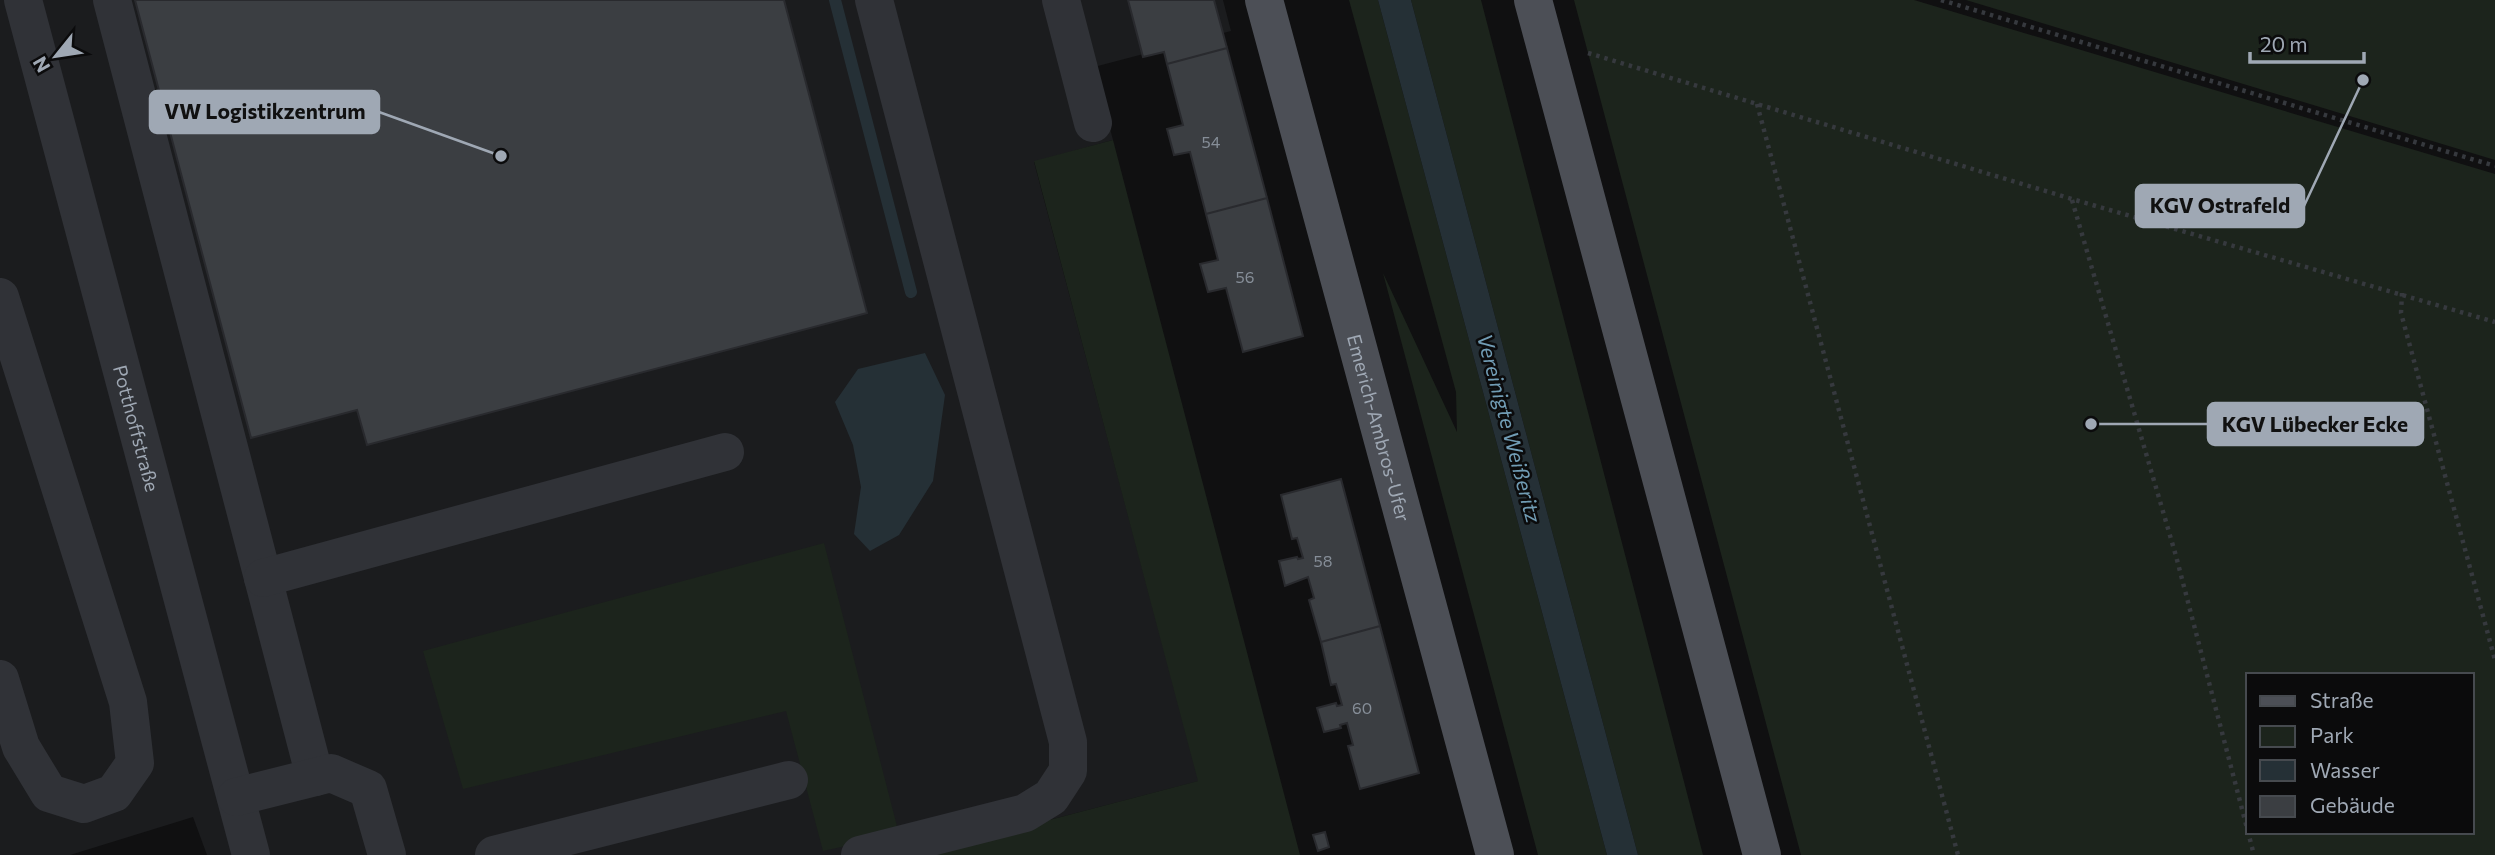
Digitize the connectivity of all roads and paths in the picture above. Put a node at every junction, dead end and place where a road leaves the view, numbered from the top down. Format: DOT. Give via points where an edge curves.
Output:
graph roads {
  1 [pos="23,0"];
  2 [pos="112,0"];
  3 [pos="874,0"];
  4 [pos="1061,0"];
  5 [pos="1264,0"];
  6 [pos="1533,0"];
  7 [pos="1941,0"];
  8 [pos="1581,54"];
  9 [pos="1757,104"];
  10 [pos="1093,123"];
  11 [pos="2495,166"];
  12 [pos="2072,199"];
  13 [pos="2402,293"];
  14 [pos="0,297"];
  15 [pos="2495,321"];
  16 [pos="725,452"];
  17 [pos="263,578"];
  18 [pos="2495,660"];
  19 [pos="0,679"];
  20 [pos="315,776"];
  21 [pos="789,780"];
  22 [pos="236,797"];
  23 [pos="2246,824"];
  24 [pos="2249,834"];
  25 [pos="251,855"];
  26 [pos="387,855"];
  27 [pos="494,855"];
  28 [pos="860,855"];
  29 [pos="1495,855"];
  30 [pos="1762,855"];
  31 [pos="1958,855"];
  32 [pos="2254,855"];
  1 -- 22 [label="street, Potthoffstraße"];
  2 -- 17 [label="street"];
  3 -- 28 [label="street" via="1068,742 1068,771 1051,797 1025,813"];
  4 -- 10 [label="street"];
  5 -- 29 [label="main road, Emerich-Ambros-Ufer"];
  6 -- 30 [label="main road"];
  7 -- 11 [label="path"];
  8 -- 9 [label="path" via="1588,52"];
  9 -- 12 [label="path"];
  9 -- 31 [label="path"];
  12 -- 13 [label="path"];
  12 -- 23 [label="path" via="2176,556"];
  13 -- 15 [label="path"];
  13 -- 18 [label="path" via="2401,313"];
  14 -- 19 [label="street" via="128,702 135,763 114,793 84,804 49,793 21,747"];
  16 -- 17 [label="street"];
  17 -- 20 [label="street"];
  20 -- 22 [label="street"];
  20 -- 26 [label="street" via="331,773 368,789"];
  21 -- 27 [label="street"];
  22 -- 25 [label="street, Potthoffstraße"];
  24 -- 32 [label="path"];
}
